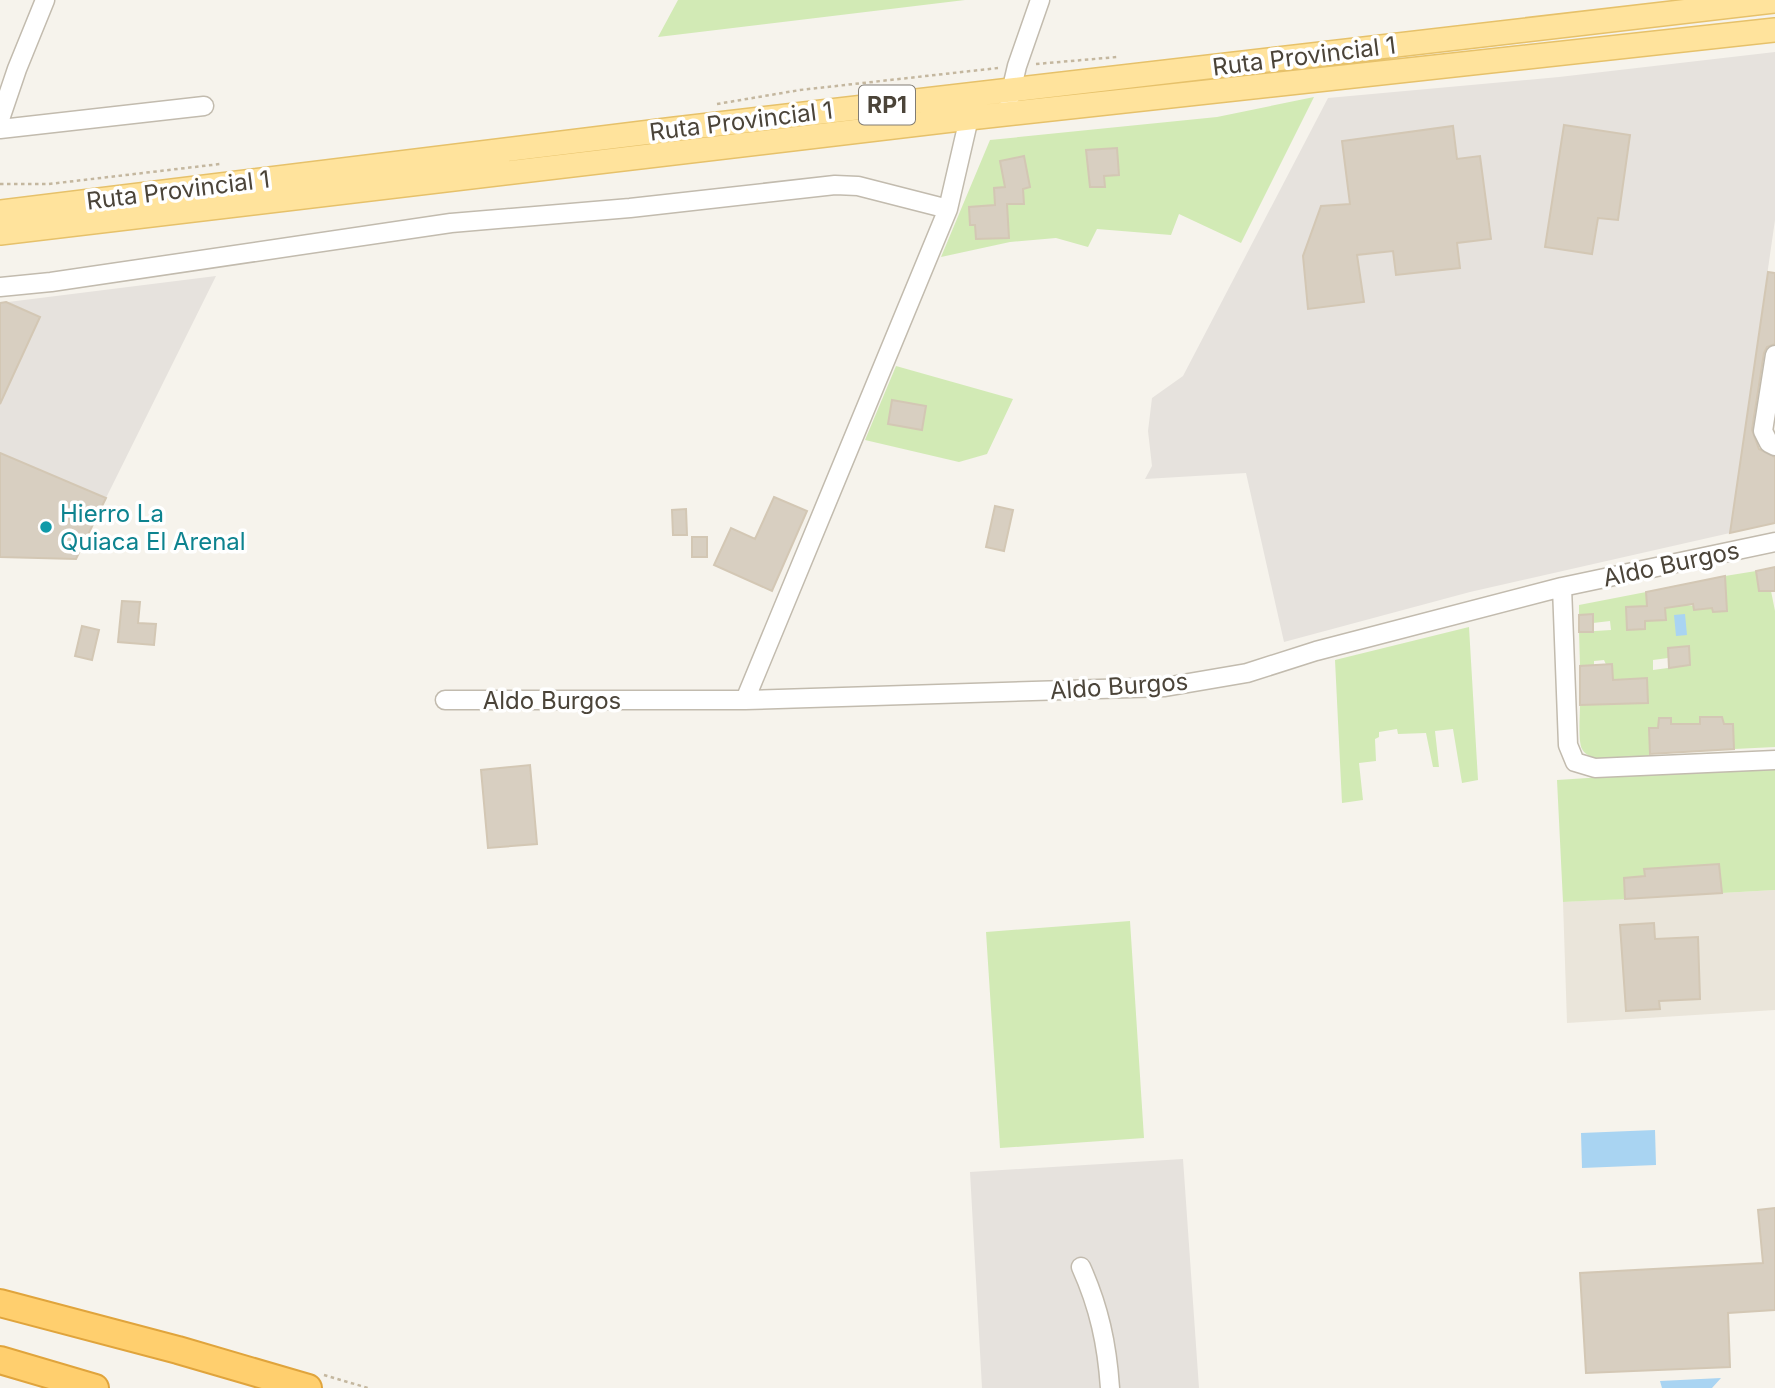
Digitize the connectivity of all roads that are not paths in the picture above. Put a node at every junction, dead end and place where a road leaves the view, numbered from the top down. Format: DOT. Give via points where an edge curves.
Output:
graph roads {
  1 [pos="45,0"];
  2 [pos="1040,0"];
  3 [pos="1775,1"];
  4 [pos="1775,30"];
  5 [pos="1010,90"];
  6 [pos="204,106"];
  7 [pos="970,106"];
  8 [pos="1007,114"];
  9 [pos="0,119"];
  10 [pos="0,129"];
  11 [pos="948,209"];
  12 [pos="0,212"];
  13 [pos="0,233"];
  14 [pos="0,288"];
  15 [pos="1775,355"];
  16 [pos="1775,446"];
  17 [pos="1775,542"];
  18 [pos="1562,587"];
  19 [pos="445,700"];
  20 [pos="745,700"];
  21 [pos="1775,760"];
  22 [pos="1081,1267"];
  23 [pos="0,1303"];
  24 [pos="0,1360"];
  25 [pos="95,1388"];
  26 [pos="308,1388"];
  27 [pos="1110,1388"];
  1 -- 9 [label="street"];
  2 -- 5 [label="street"];
  3 -- 5 [label="main road, Ruta Provincial 1 / RP1"];
  4 -- 8 [label="main road, Ruta Provincial 1 / RP1"];
  5 -- 7 [label="main road, Ruta Provincial 1 / RP1"];
  5 -- 8 [label="street"];
  6 -- 10 [label="street"];
  7 -- 8 [label="main road, Ruta Provincial 1 / RP1"];
  7 -- 11 [label="street"];
  7 -- 12 [label="main road, Ruta Provincial 1 / RP1" via="661,130"];
  7 -- 13 [label="main road, Ruta Provincial 1 / RP1"];
  11 -- 14 [label="street" via="858,186 835,185 451,223"];
  11 -- 20 [label="street"];
  15 -- 16 [label="street" via="1763,430"];
  17 -- 18 [label="street, Aldo Burgos"];
  18 -- 20 [label="street, Aldo Burgos" via="1247,673 1165,687"];
  18 -- 21 [label="street" via="1568,745 1575,762 1595,768"];
  19 -- 20 [label="street, Aldo Burgos"];
  22 -- 27 [label="street" via="1095,1298"];
  23 -- 26 [label="highway"];
  24 -- 25 [label="highway"];
}
